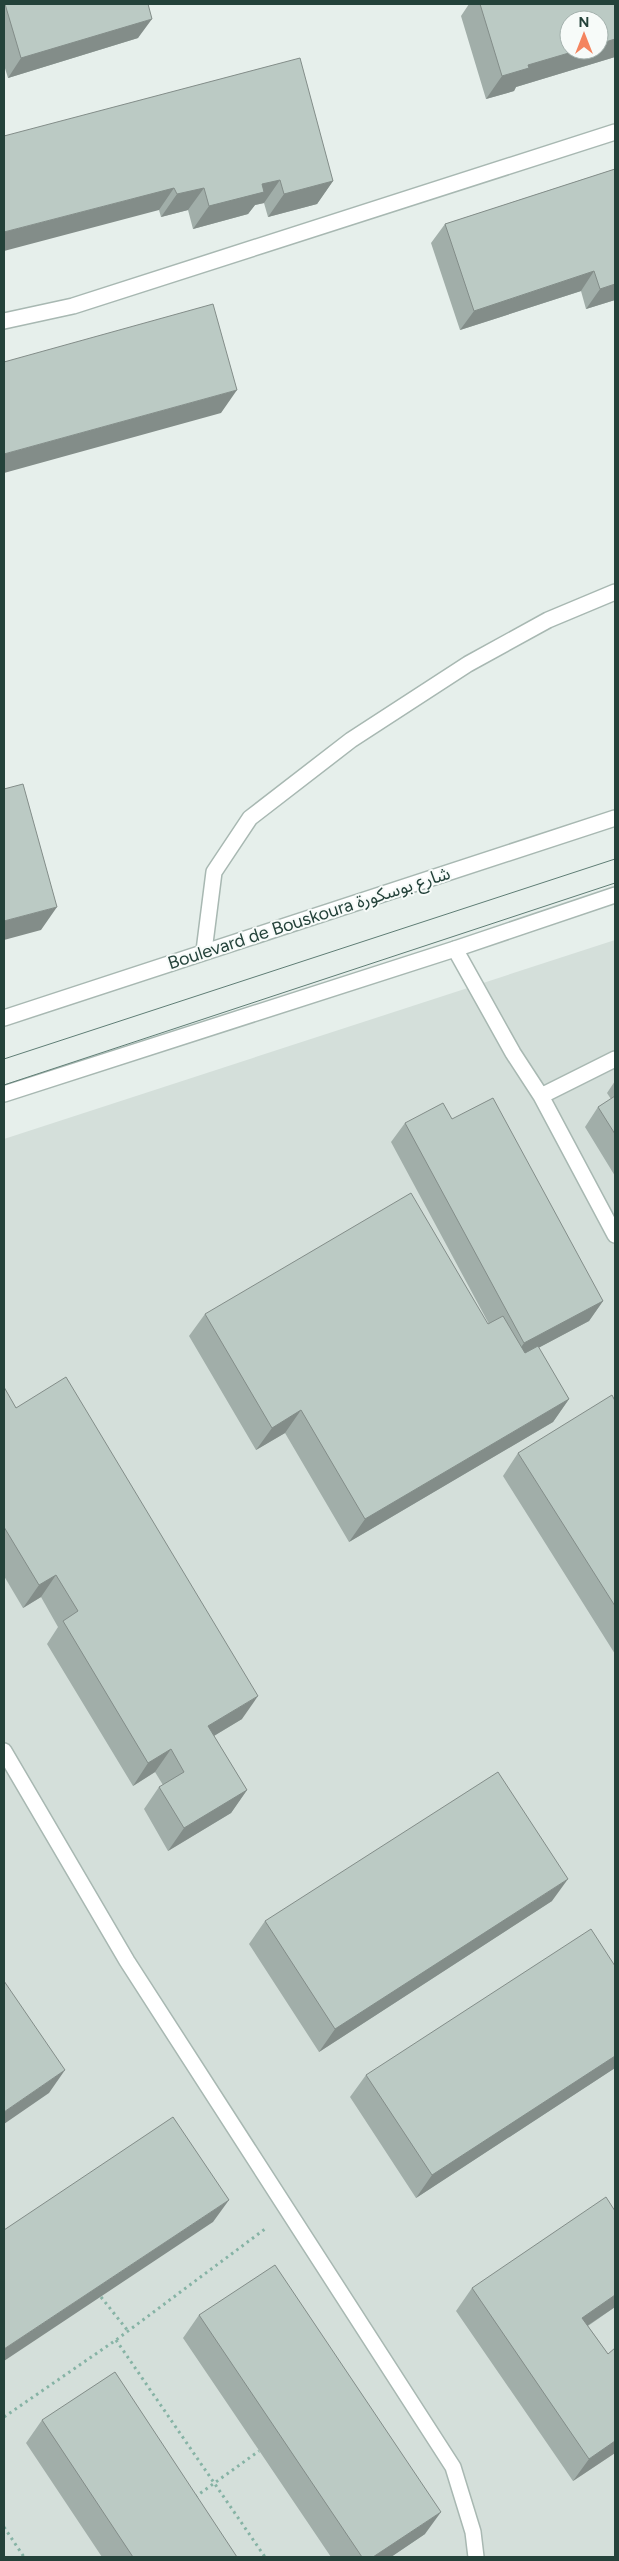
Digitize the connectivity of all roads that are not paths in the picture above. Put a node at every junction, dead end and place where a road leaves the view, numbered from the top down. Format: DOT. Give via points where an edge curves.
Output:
graph roads {
  1 [pos="615,132"];
  2 [pos="4,322"];
  3 [pos="615,592"];
  4 [pos="615,818"];
  5 [pos="615,895"];
  6 [pos="455,949"];
  7 [pos="204,951"];
  8 [pos="4,1018"];
  9 [pos="615,1059"];
  10 [pos="4,1094"];
  11 [pos="541,1096"];
  12 [pos="615,1235"];
  13 [pos="4,1751"];
  14 [pos="476,2557"];
  1 -- 2 [label="street" via="73,306"];
  3 -- 7 [label="street" via="548,620 468,664 350,740 250,818 214,872"];
  4 -- 7 [label="street, Boulevard de Bouskoura شارع بوسكورة"];
  5 -- 6 [label="street"];
  6 -- 10 [label="street"];
  6 -- 11 [label="street"];
  7 -- 8 [label="street, Boulevard de Bouskoura شارع بوسكورة"];
  9 -- 11 [label="street"];
  11 -- 12 [label="street"];
  13 -- 14 [label="street" via="127,1961 453,2467 473,2532"];
}
